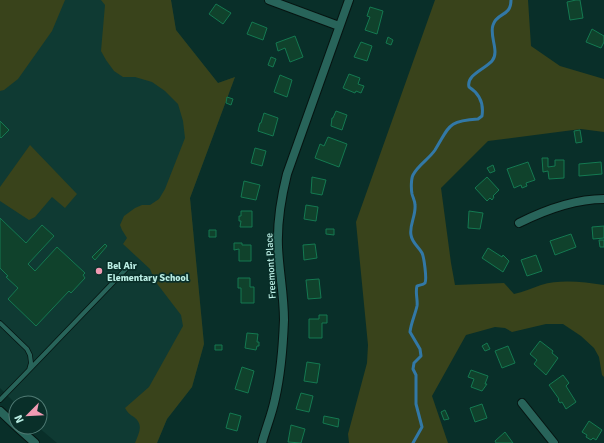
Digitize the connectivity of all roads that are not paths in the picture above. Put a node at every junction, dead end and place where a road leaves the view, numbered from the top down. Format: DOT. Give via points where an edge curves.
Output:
graph roads {
  1 [pos="268,0"];
  2 [pos="349,0"];
  3 [pos="339,26"];
  4 [pos="604,199"];
  5 [pos="519,223"];
  6 [pos="127,268"];
  7 [pos="0,323"];
  8 [pos="29,370"];
  9 [pos="0,400"];
  10 [pos="522,403"];
  11 [pos="0,411"];
  12 [pos="8,419"];
  13 [pos="26,435"];
  14 [pos="35,443"];
  15 [pos="262,443"];
  16 [pos="554,443"];
  1 -- 3 [label="street"];
  2 -- 3 [label="street, Freemont Place"];
  3 -- 15 [label="street, Freemont Place" via="287,174 282,198 278,246 284,317 283,341 275,400"];
  4 -- 5 [label="street" via="555,208"];
  6 -- 8 [label="lane"];
  7 -- 8 [label="lane" via="27,349 31,363"];
  8 -- 9 [label="lane"];
  10 -- 16 [label="street"];
  11 -- 12 [label="street"];
  13 -- 14 [label="street"];
}
